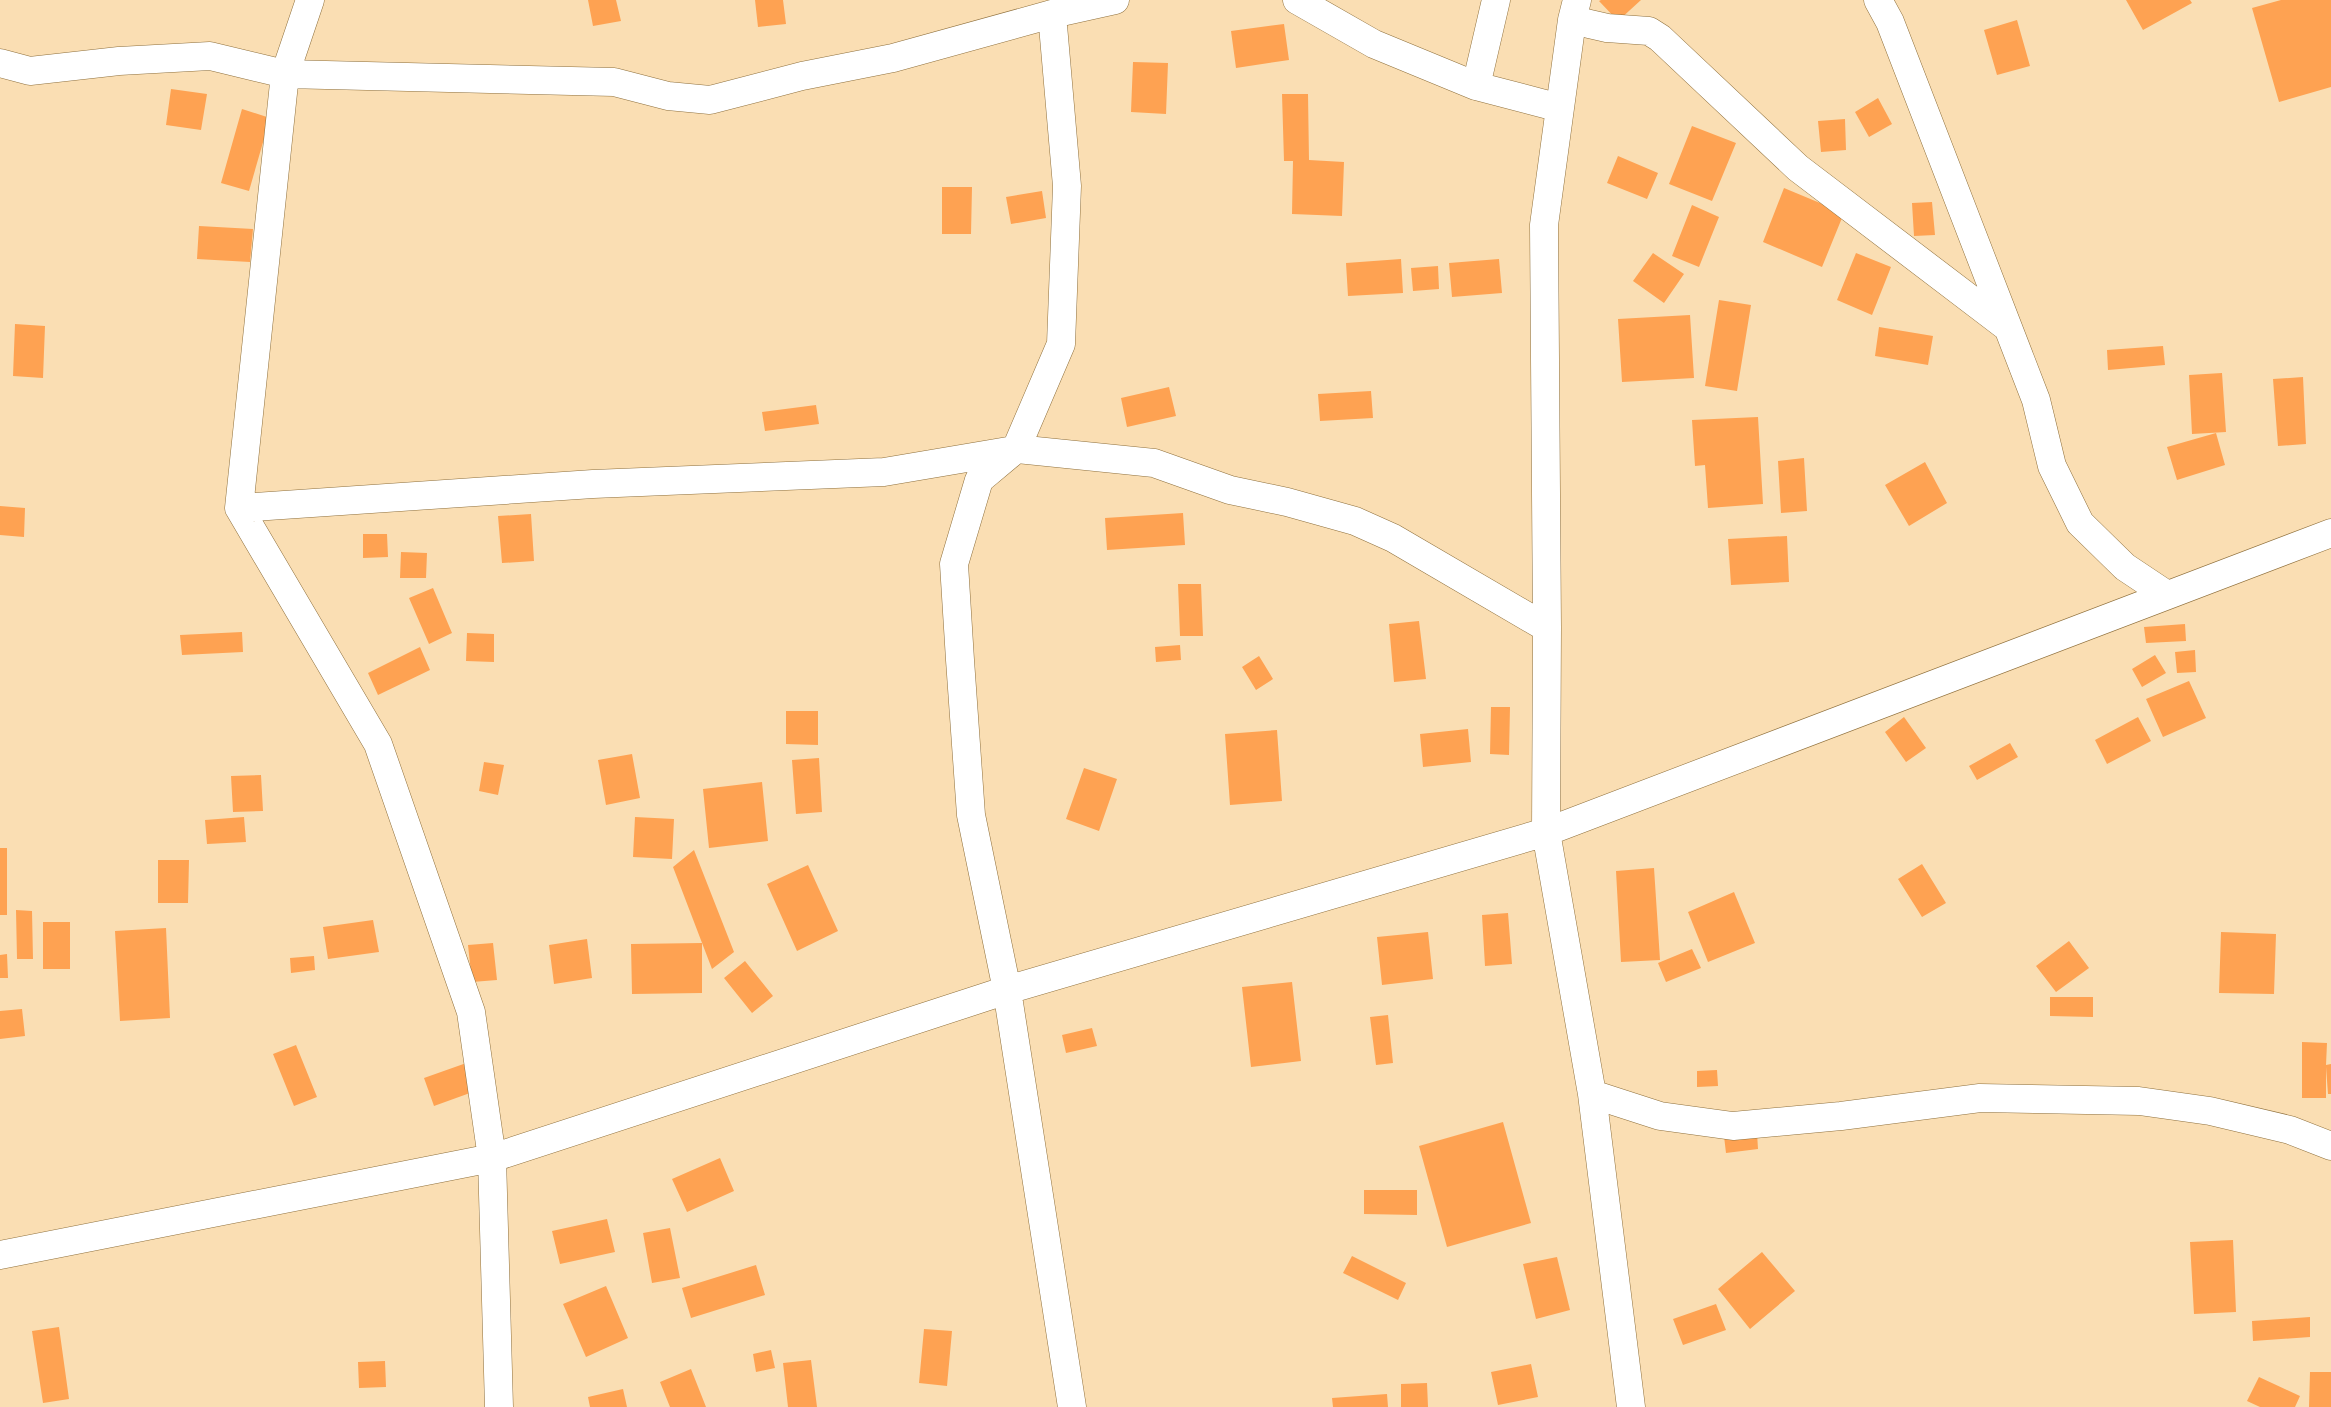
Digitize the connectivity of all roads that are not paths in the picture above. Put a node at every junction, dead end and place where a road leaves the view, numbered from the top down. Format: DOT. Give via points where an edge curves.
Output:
graph roads {
  1 [pos="310,0"];
  2 [pos="1115,0"];
  3 [pos="1297,0"];
  4 [pos="1496,0"];
  5 [pos="1878,0"];
  6 [pos="1574,10"];
  7 [pos="1052,14"];
  8 [pos="0,63"];
  9 [pos="285,74"];
  10 [pos="1476,86"];
  11 [pos="1560,108"];
  12 [pos="2007,327"];
  13 [pos="1016,449"];
  14 [pos="239,508"];
  15 [pos="2331,532"];
  16 [pos="2166,595"];
  17 [pos="1547,628"];
  18 [pos="1546,832"];
  19 [pos="1007,990"];
  20 [pos="1592,1094"];
  21 [pos="2331,1146"];
  22 [pos="492,1158"];
  23 [pos="0,1255"];
  24 [pos="499,1407"];
  25 [pos="1072,1407"];
  26 [pos="1631,1407"];
  1 -- 9 [label="street"];
  2 -- 7 [label="street"];
  3 -- 10 [label="street" via="1374,44"];
  4 -- 10 [label="street"];
  5 -- 12 [label="street" via="1890,22"];
  6 -- 11 [label="street"];
  6 -- 12 [label="street" via="1607,28 1649,32 1660,38 1798,168"];
  7 -- 9 [label="street" via="893,58 784,80 710,100 668,96 614,82"];
  7 -- 13 [label="street" via="1067,186 1061,344"];
  8 -- 9 [label="street" via="30,71 119,61 210,56"];
  9 -- 14 [label="street"];
  10 -- 11 [label="street"];
  11 -- 17 [label="street" via="1544,225"];
  12 -- 16 [label="street" via="2036,400 2052,466 2080,523 2125,567"];
  13 -- 14 [label="street" via="884,472 592,484"];
  13 -- 17 [label="street" via="1154,464 1230,490 1355,521 1393,538"];
  13 -- 19 [label="street" via="979,480 954,564 970,815"];
  14 -- 22 [label="street" via="378,744 471,1012"];
  15 -- 16 [label="street"];
  16 -- 18 [label="street"];
  17 -- 18 [label="street"];
  18 -- 19 [label="street"];
  18 -- 20 [label="street"];
  19 -- 22 [label="street"];
  19 -- 25 [label="street"];
  20 -- 21 [label="street" via="1660,1116 1733,1126 1980,1098 2138,1101 2210,1111 2290,1130"];
  20 -- 26 [label="street"];
  22 -- 23 [label="street"];
  22 -- 24 [label="street"];
}
